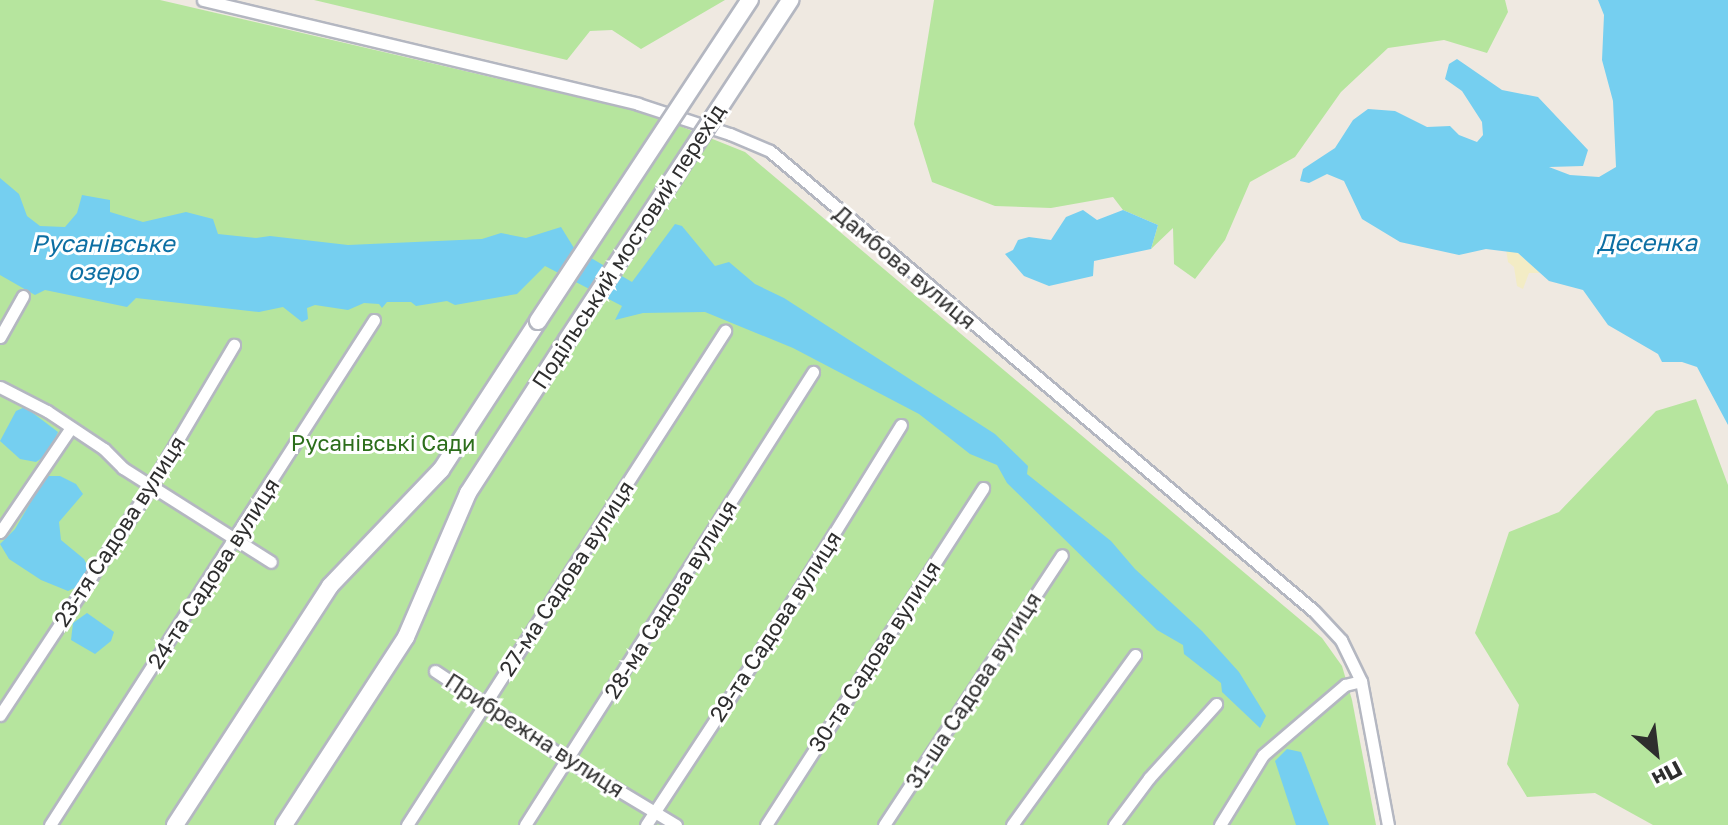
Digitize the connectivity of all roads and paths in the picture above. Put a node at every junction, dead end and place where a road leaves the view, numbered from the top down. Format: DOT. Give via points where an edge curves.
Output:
graph roads {
  1 [pos="203,0"];
  2 [pos="750,0"];
  3 [pos="790,0"];
  4 [pos="23,296"];
  5 [pos="374,320"];
  6 [pos="725,331"];
  7 [pos="0,337"];
  8 [pos="234,345"];
  9 [pos="813,372"];
  10 [pos="0,387"];
  11 [pos="901,425"];
  12 [pos="70,429"];
  13 [pos="153,484"];
  14 [pos="983,488"];
  15 [pos="0,532"];
  16 [pos="235,539"];
  17 [pos="1062,555"];
  18 [pos="271,562"];
  19 [pos="1135,655"];
  20 [pos="435,671"];
  21 [pos="1361,681"];
  22 [pos="486,704"];
  23 [pos="1216,704"];
  24 [pos="0,715"];
  25 [pos="568,760"];
  26 [pos="655,811"];
  27 [pos="50,825"];
  28 [pos="175,825"];
  29 [pos="284,825"];
  30 [pos="407,825"];
  31 [pos="525,825"];
  32 [pos="646,825"];
  33 [pos="676,825"];
  34 [pos="766,825"];
  35 [pos="884,825"];
  36 [pos="1012,825"];
  37 [pos="1114,825"];
  38 [pos="1220,825"];
  39 [pos="1388,825"];
  1 -- 21 [label="street, Дамбова вулиця" via="638,104 762,146 1314,611 1341,640"];
  2 -- 28 [label="main road, Подільський мостовий перехід, bridge" via="441,470 330,586"];
  3 -- 29 [label="main road, Подільський мостовий перехід, bridge" via="468,493 406,637"];
  4 -- 7 [label="street"];
  5 -- 16 [label="street, 24-та Садова вулиця"];
  6 -- 22 [label="street, 27-ма Садова вулиця"];
  8 -- 13 [label="street, 23-тя Садова вулиця"];
  9 -- 25 [label="street, 28-ма Садова вулиця"];
  10 -- 12 [label="street"];
  11 -- 26 [label="street, 29-та Садова вулиця"];
  12 -- 13 [label="street"];
  12 -- 15 [label="street"];
  13 -- 16 [label="street"];
  13 -- 24 [label="street, 23-тя Садова вулиця"];
  14 -- 34 [label="street, 30-та Садова вулиця"];
  16 -- 18 [label="street"];
  16 -- 27 [label="street, 24-та Садова вулиця"];
  17 -- 35 [label="street, 31-ша Садова вулиця"];
  19 -- 36 [label="street"];
  20 -- 22 [label="street, Прибрежна вулиця"];
  21 -- 38 [label="street" via="1345,685 1263,755"];
  21 -- 39 [label="street, Дамбова вулиця"];
  22 -- 25 [label="street, Прибрежна вулиця"];
  22 -- 30 [label="street, 27-ма Садова вулиця"];
  23 -- 37 [label="street"];
  25 -- 26 [label="street, Прибрежна вулиця"];
  25 -- 31 [label="street, 28-ма Садова вулиця"];
  26 -- 32 [label="street, 29-та Садова вулиця"];
  26 -- 33 [label="street, Прибрежна вулиця"];
}
